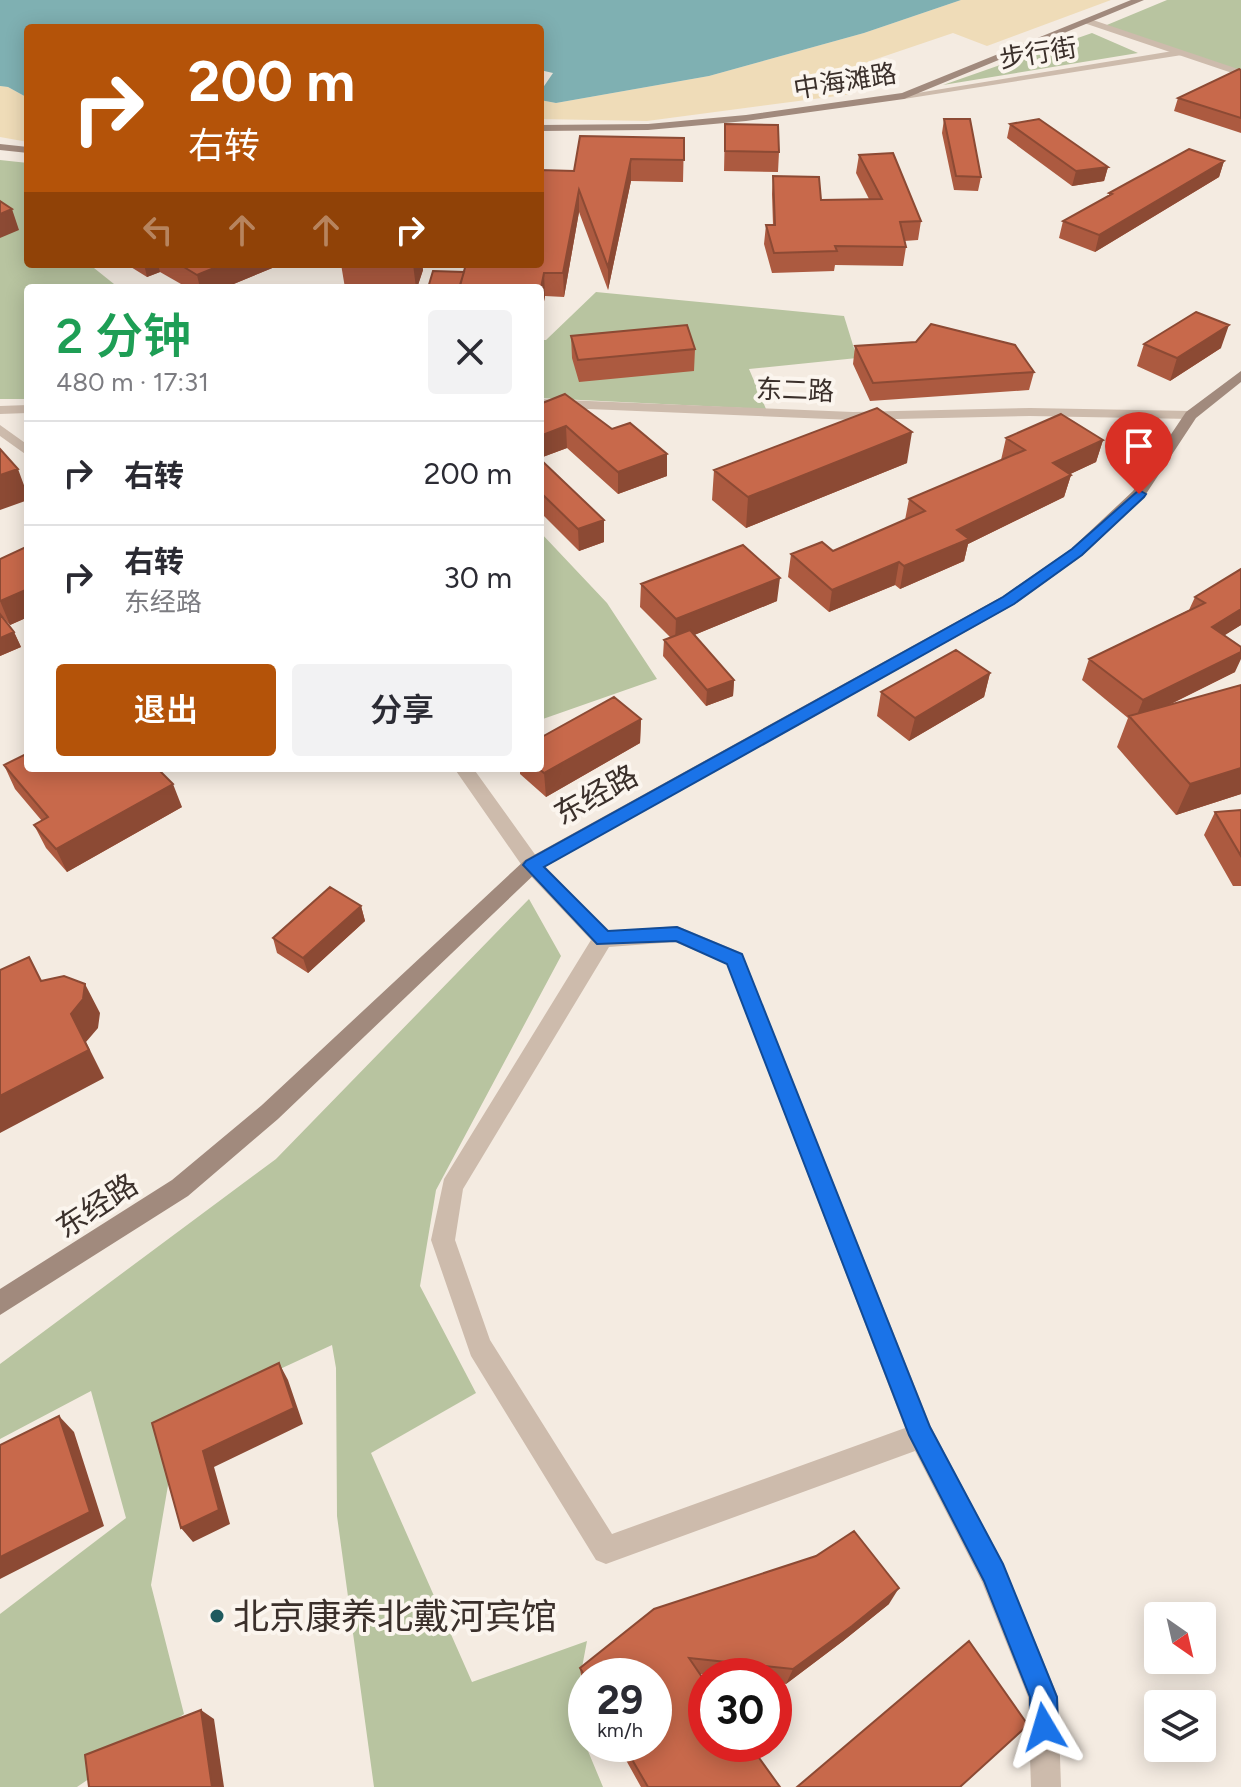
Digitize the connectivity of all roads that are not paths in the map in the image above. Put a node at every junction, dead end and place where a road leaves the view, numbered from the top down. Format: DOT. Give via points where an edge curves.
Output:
graph roads {
  1 [pos="1139,0"];
  2 [pos="1087,21"];
  3 [pos="1179,53"];
  4 [pos="1241,73"];
  5 [pos="904,96"];
  6 [pos="544,128"];
  7 [pos="0,147"];
  8 [pos="24,150"];
  9 [pos="1241,375"];
  10 [pos="544,403"];
  11 [pos="24,409"];
  12 [pos="0,410"];
  13 [pos="1191,415"];
  14 [pos="0,429"];
  15 [pos="24,449"];
  16 [pos="466,772"];
  17 [pos="532,865"];
  18 [pos="603,939"];
  19 [pos="0,1303"];
  20 [pos="921,1435"];
  21 [pos="1046,1787"];
  1 -- 2 [label="main road, 中海滩路"];
  2 -- 3 [label="street"];
  2 -- 5 [label="main road, 中海滩路"];
  3 -- 4 [label="street"];
  3 -- 5 [label="street, 步行街"];
  5 -- 6 [label="main road, 中海滩路" via="662,126"];
  7 -- 8 [label="main road"];
  9 -- 13 [label="main road, 东经路"];
  10 -- 13 [label="street, 东二路" via="853,416"];
  11 -- 12 [label="street"];
  13 -- 17 [label="main road, 东经路" via="1139,494 1077,552 1009,600"];
  14 -- 15 [label="street"];
  16 -- 17 [label="street"];
  17 -- 18 [label="street"];
  17 -- 19 [label="main road, 东经路" via="270,1112 180,1188"];
  18 -- 20 [label="street" via="677,934 735,959"];
  18 -- 20 [label="street" via="452,1187 443,1240 480,1347 606,1550"];
  20 -- 21 [label="street" via="993,1573 1043,1697"];
}
